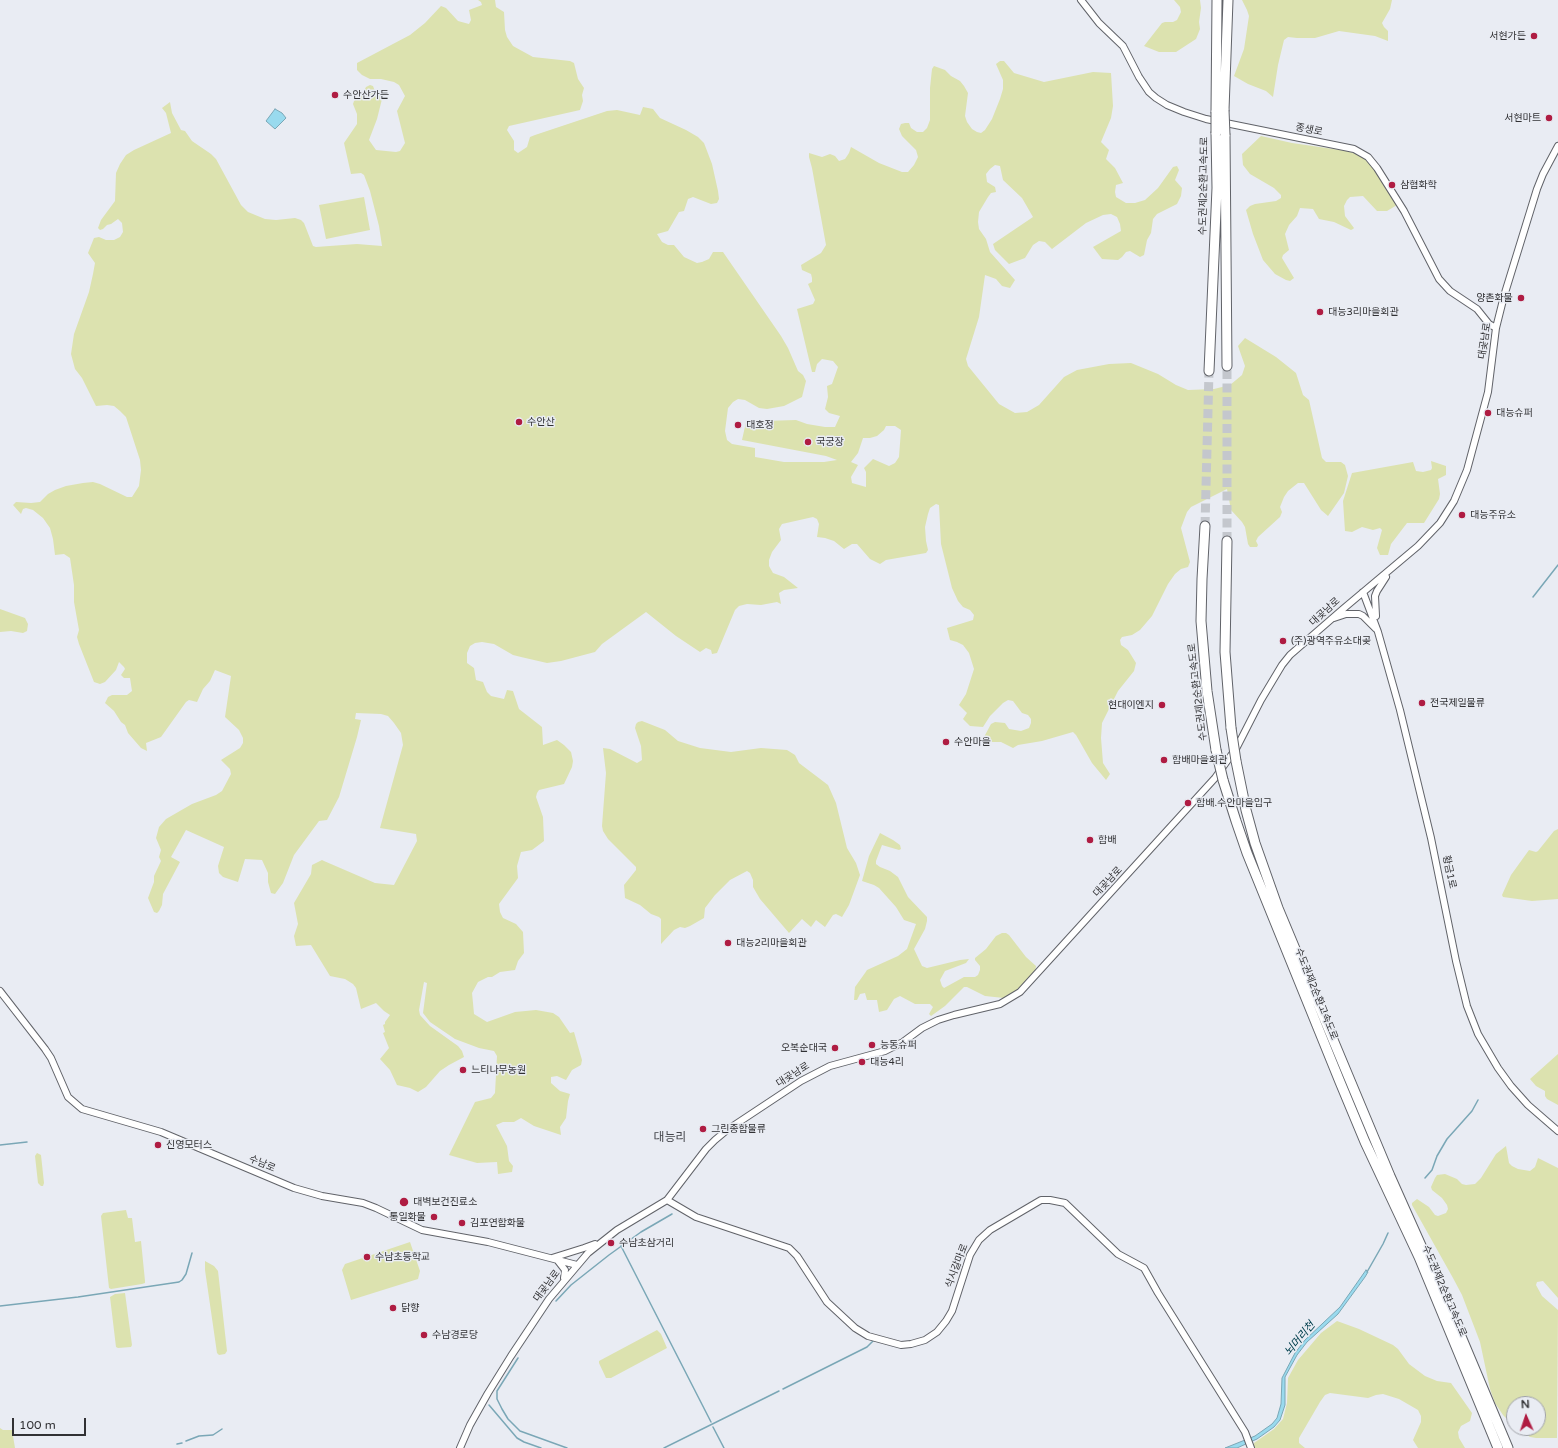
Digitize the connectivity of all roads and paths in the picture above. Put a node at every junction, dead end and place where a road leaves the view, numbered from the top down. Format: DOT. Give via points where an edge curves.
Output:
graph roads {
  1 [pos="1081,0"];
  2 [pos="1217,0"];
  3 [pos="1228,0"];
  4 [pos="1220,111"];
  5 [pos="1220,134"];
  6 [pos="1558,146"];
  7 [pos="1496,328"];
  8 [pos="1228,366"];
  9 [pos="1209,371"];
  10 [pos="1205,526"];
  11 [pos="1227,541"];
  12 [pos="1390,570"];
  13 [pos="1363,592"];
  14 [pos="1331,620"];
  15 [pos="1378,632"];
  16 [pos="0,991"];
  17 [pos="1558,1131"];
  18 [pos="667,1200"];
  19 [pos="603,1240"];
  20 [pos="555,1260"];
  21 [pos="577,1265"];
  22 [pos="564,1280"];
  23 [pos="1250,1446"];
  24 [pos="460,1448"];
  25 [pos="1498,1448"];
  26 [pos="1508,1448"];
  1 -- 7 [label="street, 종생로" via="1099,23 1123,46 1149,92 1167,105 1206,119 1354,149 1368,157 1404,211 1439,279"];
  2 -- 4 [label="highway, 수도권제2순환고속도로"];
  3 -- 4 [label="highway, 수도권제2순환고속도로"];
  4 -- 5 [label="highway, 수도권제2순환고속도로, bridge"];
  5 -- 8 [label="highway, 수도권제2순환고속도로"];
  5 -- 9 [label="highway, 수도권제2순환고속도로"];
  6 -- 7 [label="street, 대곶남로" via="1537,189"];
  7 -- 12 [label="street, 대곶남로" via="1488,392 1461,486 1440,523"];
  10 -- 25 [label="highway, 수도권제2순환고속도로, bridge" via="1201,621 1207,691 1216,750 1236,821 1337,1075 1419,1257"];
  11 -- 26 [label="highway, 수도권제2순환고속도로, bridge" via="1225,652 1231,728 1245,803 1256,843 1278,908"];
  12 -- 13 [label="street, 대곶남로"];
  12 -- 15 [label="street" via="1375,596"];
  13 -- 14 [label="street, 대곶남로"];
  13 -- 15 [label="street, 황금1로"];
  14 -- 15 [label="street" via="1346,614 1359,614"];
  14 -- 18 [label="street, 대곶남로" via="1282,665 1237,747 1215,778 1020,992 1000,1004 938,1020 884,1051 830,1066 801,1081 715,1140"];
  15 -- 17 [label="street, 황금1로" via="1430,832 1456,961 1472,1019 1486,1049 1511,1086"];
  16 -- 20 [label="street, 수남로" via="51,1058 68,1097 82,1109 161,1132 301,1190 363,1203 422,1230 488,1242"];
  18 -- 19 [label="street, 대곶남로"];
  18 -- 23 [label="street, 삭시갈마로" via="696,1217 789,1248 827,1302 855,1328 868,1336 901,1345 925,1340 937,1332 946,1321 952,1311 970,1255 979,1240 990,1230 1040,1200 1065,1203 1118,1254 1144,1268 1246,1434"];
  19 -- 20 [label="street"];
  19 -- 21 [label="street, 대곶남로"];
  20 -- 21 [label="street, 수남로"];
  20 -- 22 [label="street" via="565,1270"];
  21 -- 22 [label="street, 대곶남로"];
  22 -- 24 [label="street, 대곶남로" via="503,1369 470,1425"];
}
